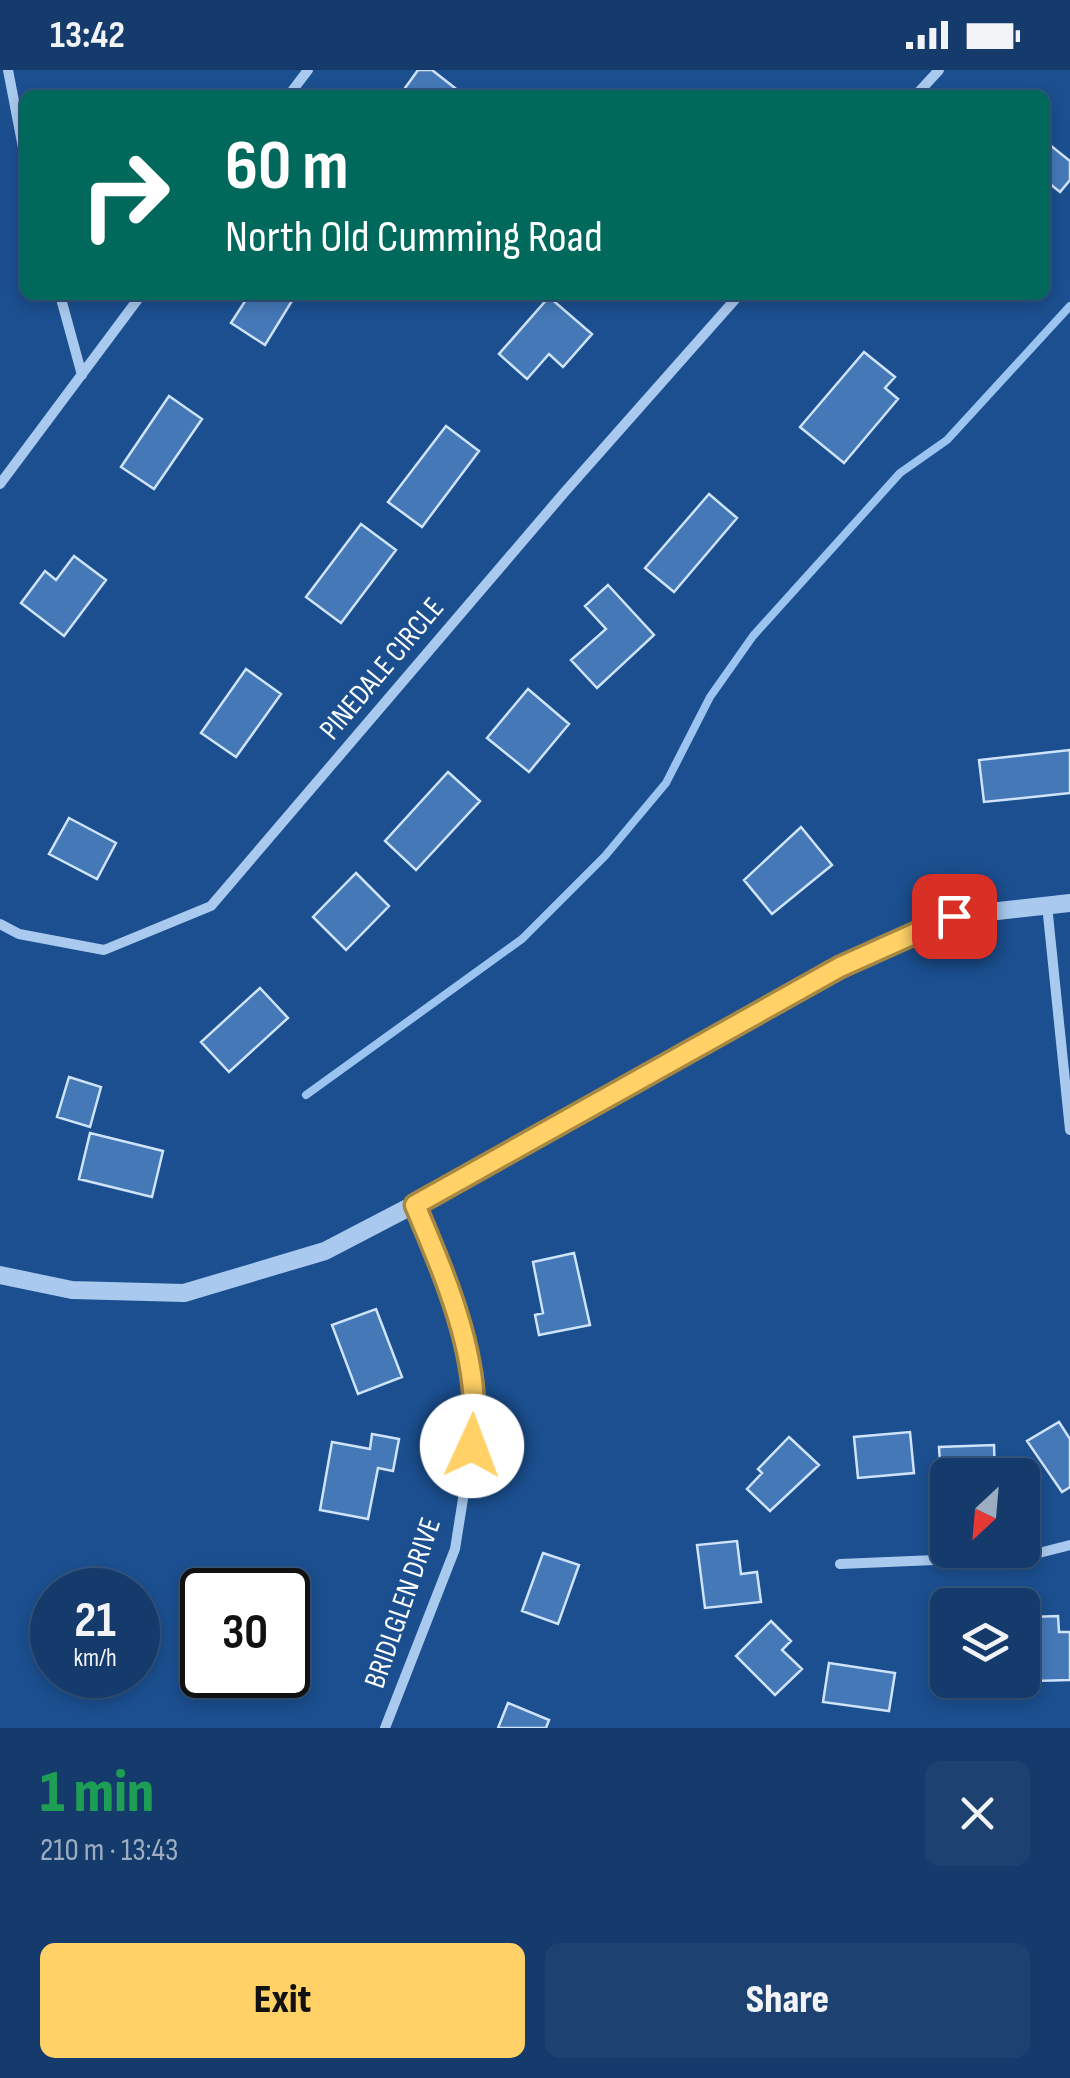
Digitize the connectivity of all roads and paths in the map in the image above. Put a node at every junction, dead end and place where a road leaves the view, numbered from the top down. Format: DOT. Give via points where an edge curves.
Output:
graph roads {
  1 [pos="8,70"];
  2 [pos="308,70"];
  3 [pos="938,70"];
  4 [pos="293,90"];
  5 [pos="920,90"];
  6 [pos="20,132"];
  7 [pos="61,300"];
  8 [pos="137,300"];
  9 [pos="735,300"];
  10 [pos="82,375"];
  11 [pos="0,484"];
  12 [pos="1070,903"];
  13 [pos="1047,905"];
  14 [pos="0,924"];
  15 [pos="1070,1130"];
  16 [pos="415,1205"];
  17 [pos="0,1275"];
  18 [pos="1070,1545"];
  19 [pos="840,1564"];
  20 [pos="385,1728"];
  1 -- 6 [label="street"];
  2 -- 4 [label="street"];
  3 -- 5 [label="street"];
  7 -- 10 [label="street"];
  8 -- 10 [label="street"];
  9 -- 14 [label="street, PINEDALE CIRCLE" via="212,906 104,950"];
  10 -- 11 [label="street"];
  12 -- 13 [label="street"];
  13 -- 15 [label="street"];
  13 -- 16 [label="street" via="954,916 840,967"];
  16 -- 17 [label="street" via="326,1251 184,1293 72,1290"];
  16 -- 20 [label="street, BRIDLGLEN DRIVE" via="453,1296 477,1411 456,1549"];
  18 -- 19 [label="street" via="1026,1556"];
}
